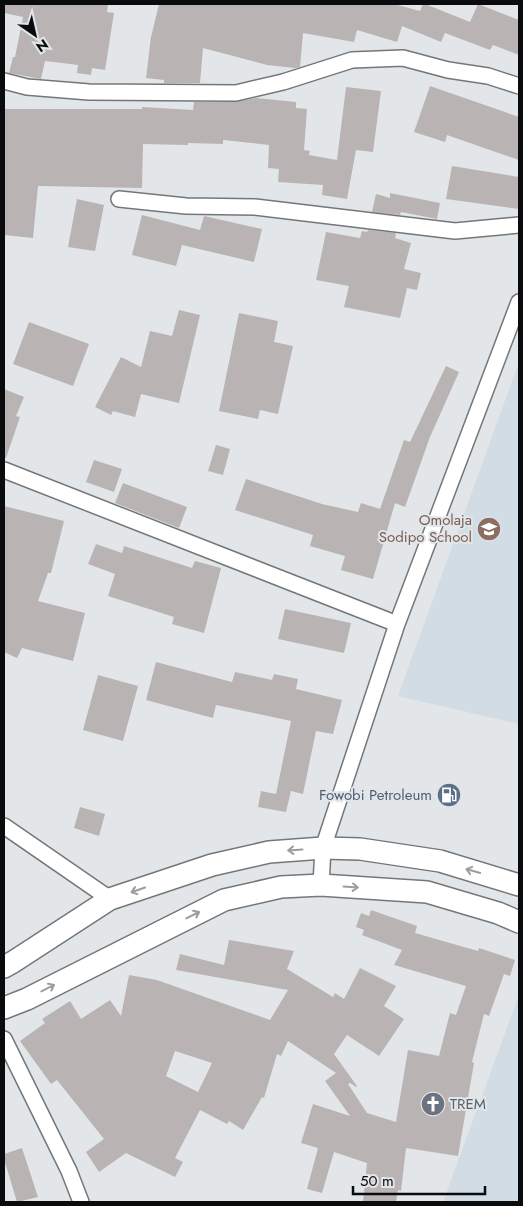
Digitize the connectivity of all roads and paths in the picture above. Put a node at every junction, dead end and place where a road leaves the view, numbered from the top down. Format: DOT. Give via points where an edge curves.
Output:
graph roads {
  1 [pos="4,81"];
  2 [pos="519,86"];
  3 [pos="119,199"];
  4 [pos="519,225"];
  5 [pos="519,302"];
  6 [pos="4,470"];
  7 [pos="397,624"];
  8 [pos="4,826"];
  9 [pos="323,848"];
  10 [pos="321,885"];
  11 [pos="519,885"];
  12 [pos="110,900"];
  13 [pos="519,922"];
  14 [pos="4,967"];
  15 [pos="4,1008"];
  16 [pos="4,1039"];
  17 [pos="81,1202"];
  1 -- 2 [label="street" via="27,87 89,92 236,93 352,60 403,58"];
  3 -- 4 [label="street" via="186,206 255,206 455,231"];
  5 -- 7 [label="street"];
  6 -- 7 [label="street"];
  7 -- 9 [label="street"];
  8 -- 12 [label="street"];
  9 -- 10 [label="street"];
  11 -- 9 [label="main road, one-way" via="440,862 360,849"];
  9 -- 12 [label="main road, one-way" via="269,852 212,865"];
  10 -- 13 [label="main road, one-way" via="427,892"];
  15 -- 10 [label="main road, one-way" via="224,900 281,887"];
  12 -- 14 [label="main road"];
  16 -- 17 [label="street"];
}
